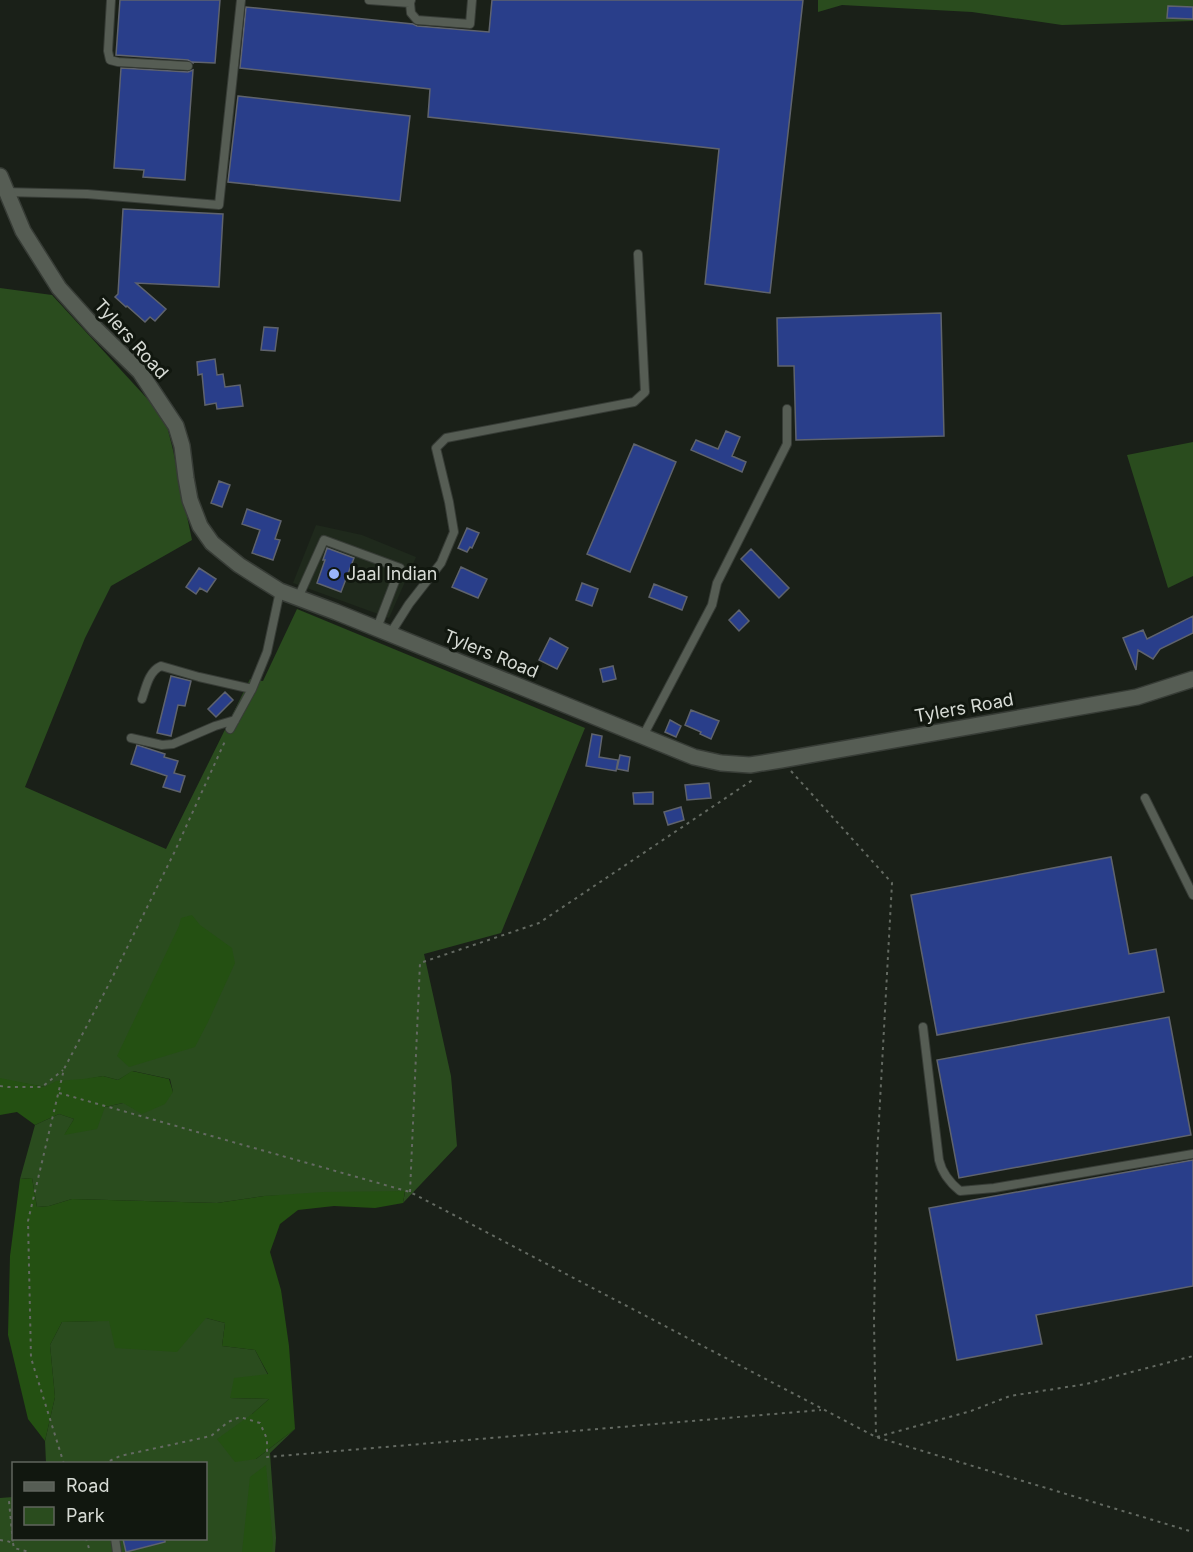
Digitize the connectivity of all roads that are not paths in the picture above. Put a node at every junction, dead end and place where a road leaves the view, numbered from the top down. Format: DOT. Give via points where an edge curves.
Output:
graph roads {
  1 [pos="111,0"];
  2 [pos="241,0"];
  3 [pos="369,0"];
  4 [pos="472,0"];
  5 [pos="410,1"];
  6 [pos="188,66"];
  7 [pos="0,176"];
  8 [pos="3,192"];
  9 [pos="638,254"];
  10 [pos="786,409"];
  11 [pos="280,591"];
  12 [pos="298,598"];
  13 [pos="383,631"];
  14 [pos="1193,678"];
  15 [pos="252,689"];
  16 [pos="142,699"];
  17 [pos="235,720"];
  18 [pos="230,729"];
  19 [pos="643,736"];
  20 [pos="131,738"];
  21 [pos="1145,798"];
  22 [pos="1193,895"];
  23 [pos="922,1026"];
  24 [pos="1193,1154"];
  1 -- 6 [label="lane" via="110,60"];
  2 -- 8 [label="lane" via="219,205 87,194"];
  3 -- 5 [label="lane"];
  4 -- 5 [label="lane" via="470,24 417,20 411,13"];
  7 -- 8 [label="street, Tylers Road"];
  8 -- 11 [label="street, Tylers Road" via="59,288 141,372 176,426 190,500 200,526 238,565"];
  9 -- 13 [label="lane" via="645,392 634,402 446,438 436,448 454,532 441,563"];
  10 -- 19 [label="lane" via="786,444 717,583 712,605"];
  11 -- 12 [label="street, Tylers Road"];
  11 -- 15 [label="lane" via="267,652"];
  12 -- 13 [label="street, Tylers Road"];
  12 -- 13 [label="lane" via="324,540 400,568"];
  13 -- 19 [label="street, Tylers Road"];
  14 -- 19 [label="street, Tylers Road" via="1137,697 750,765 694,757"];
  15 -- 16 [label="lane" via="161,666 152,674"];
  15 -- 17 [label="lane"];
  17 -- 18 [label="lane"];
  17 -- 20 [label="lane" via="173,744"];
  21 -- 22 [label="lane"];
  23 -- 24 [label="lane" via="939,1160 942,1171 960,1191"];
}
